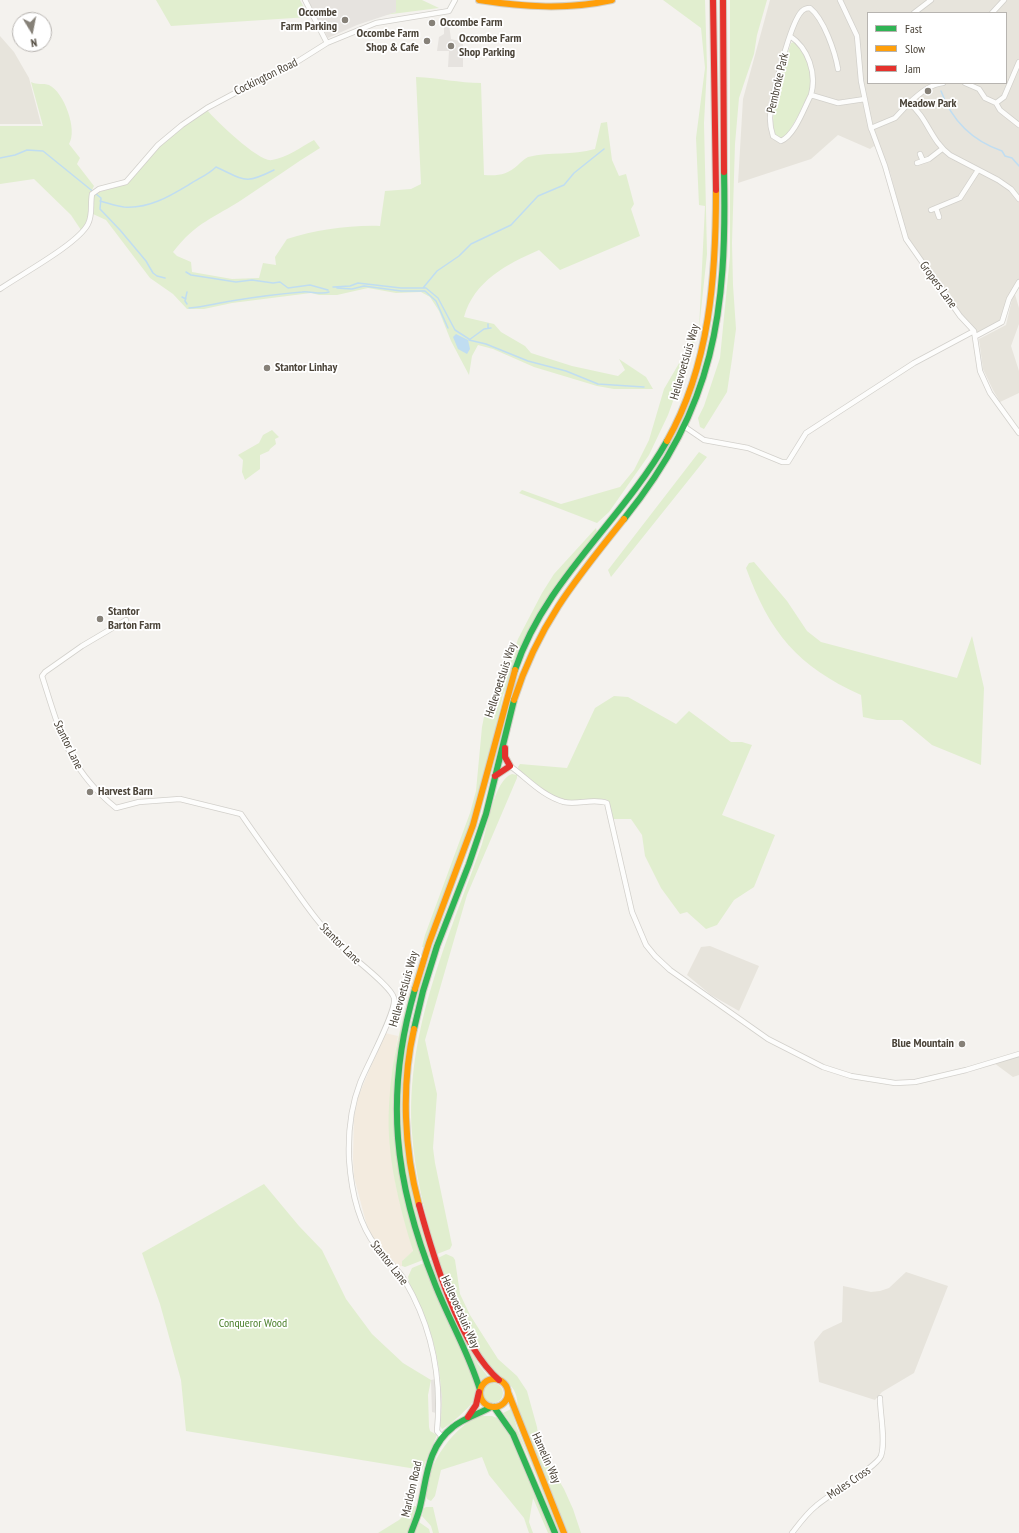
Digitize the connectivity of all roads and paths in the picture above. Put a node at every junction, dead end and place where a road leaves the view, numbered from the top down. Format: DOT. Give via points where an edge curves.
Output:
graph roads {
  1 [pos="305,0"];
  2 [pos="454,0"];
  3 [pos="478,0"];
  4 [pos="612,0"];
  5 [pos="713,0"];
  6 [pos="723,0"];
  7 [pos="840,0"];
  8 [pos="931,0"];
  9 [pos="1004,0"];
  10 [pos="915,12"];
  11 [pos="993,12"];
  12 [pos="790,36"];
  13 [pos="327,43"];
  14 [pos="1019,62"];
  15 [pos="838,69"];
  16 [pos="867,79"];
  17 [pos="861,81"];
  18 [pos="938,84"];
  19 [pos="967,84"];
  20 [pos="811,95"];
  21 [pos="865,99"];
  22 [pos="909,103"];
  23 [pos="996,103"];
  24 [pos="1019,125"];
  25 [pos="871,128"];
  26 [pos="876,144"];
  27 [pos="942,149"];
  28 [pos="920,154"];
  29 [pos="978,170"];
  30 [pos="1019,199"];
  31 [pos="939,217"];
  32 [pos="1019,282"];
  33 [pos="0,288"];
  34 [pos="974,331"];
  35 [pos="976,336"];
  36 [pos="685,427"];
  37 [pos="1019,433"];
  38 [pos="126,620"];
  39 [pos="505,734"];
  40 [pos="510,766"];
  41 [pos="495,776"];
  42 [pos="1019,1054"];
  43 [pos="499,1380"];
  44 [pos="480,1391"];
  45 [pos="508,1392"];
  46 [pos="880,1398"];
  47 [pos="492,1407"];
  48 [pos="468,1417"];
  49 [pos="442,1436"];
  50 [pos="411,1533"];
  51 [pos="555,1533"];
  52 [pos="564,1533"];
  53 [pos="792,1533"];
  1 -- 13 [label="street"];
  2 -- 13 [label="street, Cockington Road" via="449,11 376,23"];
  3 -- 4 [label="main road" via="561,8"];
  5 -- 44 [label="main road, Hellevoetsluis Way" via="716,183 714,264 709,314 696,370 678,417 654,463 560,582 521,651 504,700 477,814 415,983 400,1048 396,1123 399,1163 407,1204 422,1252"];
  6 -- 36 [label="main road, Hellevoetsluis Way" via="722,295 707,371"];
  7 -- 17 [label="street" via="857,36"];
  8 -- 10 [label="street"];
  9 -- 11 [label="street"];
  12 -- 15 [label="street, Pembroke Park" via="800,14 806,8 816,12 830,42"];
  12 -- 20 [label="street, Pembroke Park" via="803,47 808,57 813,76"];
  12 -- 20 [label="street, Pembroke Park" via="770,117 770,128 776,139 781,141 793,131"];
  13 -- 33 [label="street, Cockington Road" via="292,65 207,108 166,138 126,182 96,190 92,194 92,214 87,226 73,241"];
  14 -- 23 [label="street" via="1004,97"];
  16 -- 17 [label="street"];
  17 -- 21 [label="street"];
  18 -- 22 [label="street" via="923,91"];
  19 -- 23 [label="street" via="979,89 985,98"];
  20 -- 21 [label="street" via="838,103"];
  21 -- 25 [label="street"];
  22 -- 25 [label="street" via="895,118"];
  22 -- 27 [label="street" via="919,111"];
  23 -- 24 [label="street" via="1000,110"];
  25 -- 26 [label="street"];
  25 -- 34 [label="street, Gropers Lane" via="906,239 951,304"];
  27 -- 28 [label="street" via="929,160 920,162"];
  27 -- 29 [label="street"];
  29 -- 30 [label="street" via="1011,188"];
  29 -- 31 [label="street" via="960,198 934,209"];
  32 -- 35 [label="street" via="1009,299 1002,322"];
  34 -- 35 [label="street, Gropers Lane"];
  34 -- 36 [label="street" via="914,363 806,433 788,462 748,448 704,440"];
  35 -- 37 [label="street, Gropers Lane" via="975,345 980,371 990,393"];
  36 -- 39 [label="main road, Hellevoetsluis Way" via="674,449 652,481 582,569 548,621 526,665"];
  38 -- 49 [label="street, Stantor Lane" via="82,646 42,676 57,726 78,769 116,808 139,802 180,800 241,814 316,920 352,957 391,991 394,999 391,1013 359,1084 353,1107 350,1138 351,1178 355,1198 370,1238 406,1282 428,1329 438,1378 437,1431"];
  39 -- 40 [label="main road" via="505,757"];
  39 -- 41 [label="main road, Hellevoetsluis Way"];
  40 -- 41 [label="main road"];
  40 -- 42 [label="street" via="533,785 556,799 577,803 600,800 607,803 632,912 646,945 670,970 768,1038 823,1067 851,1076 895,1083 915,1082"];
  41 -- 43 [label="main road, Hellevoetsluis Way" via="479,838 437,947 420,1000 409,1058 406,1113 412,1179 428,1240 478,1360"];
  43 -- 44 [label="main road" via="487,1381"];
  43 -- 45 [label="main road"];
  44 -- 47 [label="main road" via="482,1402"];
  44 -- 48 [label="main road, Marldon Road" via="476,1405"];
  45 -- 47 [label="main road" via="504,1403"];
  45 -- 52 [label="main road, Hamelin Way"];
  46 -- 53 [label="street, Moles Cross" via="881,1456 874,1466 815,1507"];
  47 -- 48 [label="main road, Marldon Road" via="483,1413"];
  47 -- 51 [label="main road, Hamelin Way" via="509,1428 519,1446"];
  48 -- 49 [label="main road, Marldon Road"];
  49 -- 50 [label="main road, Marldon Road" via="430,1457 421,1503"];
}
